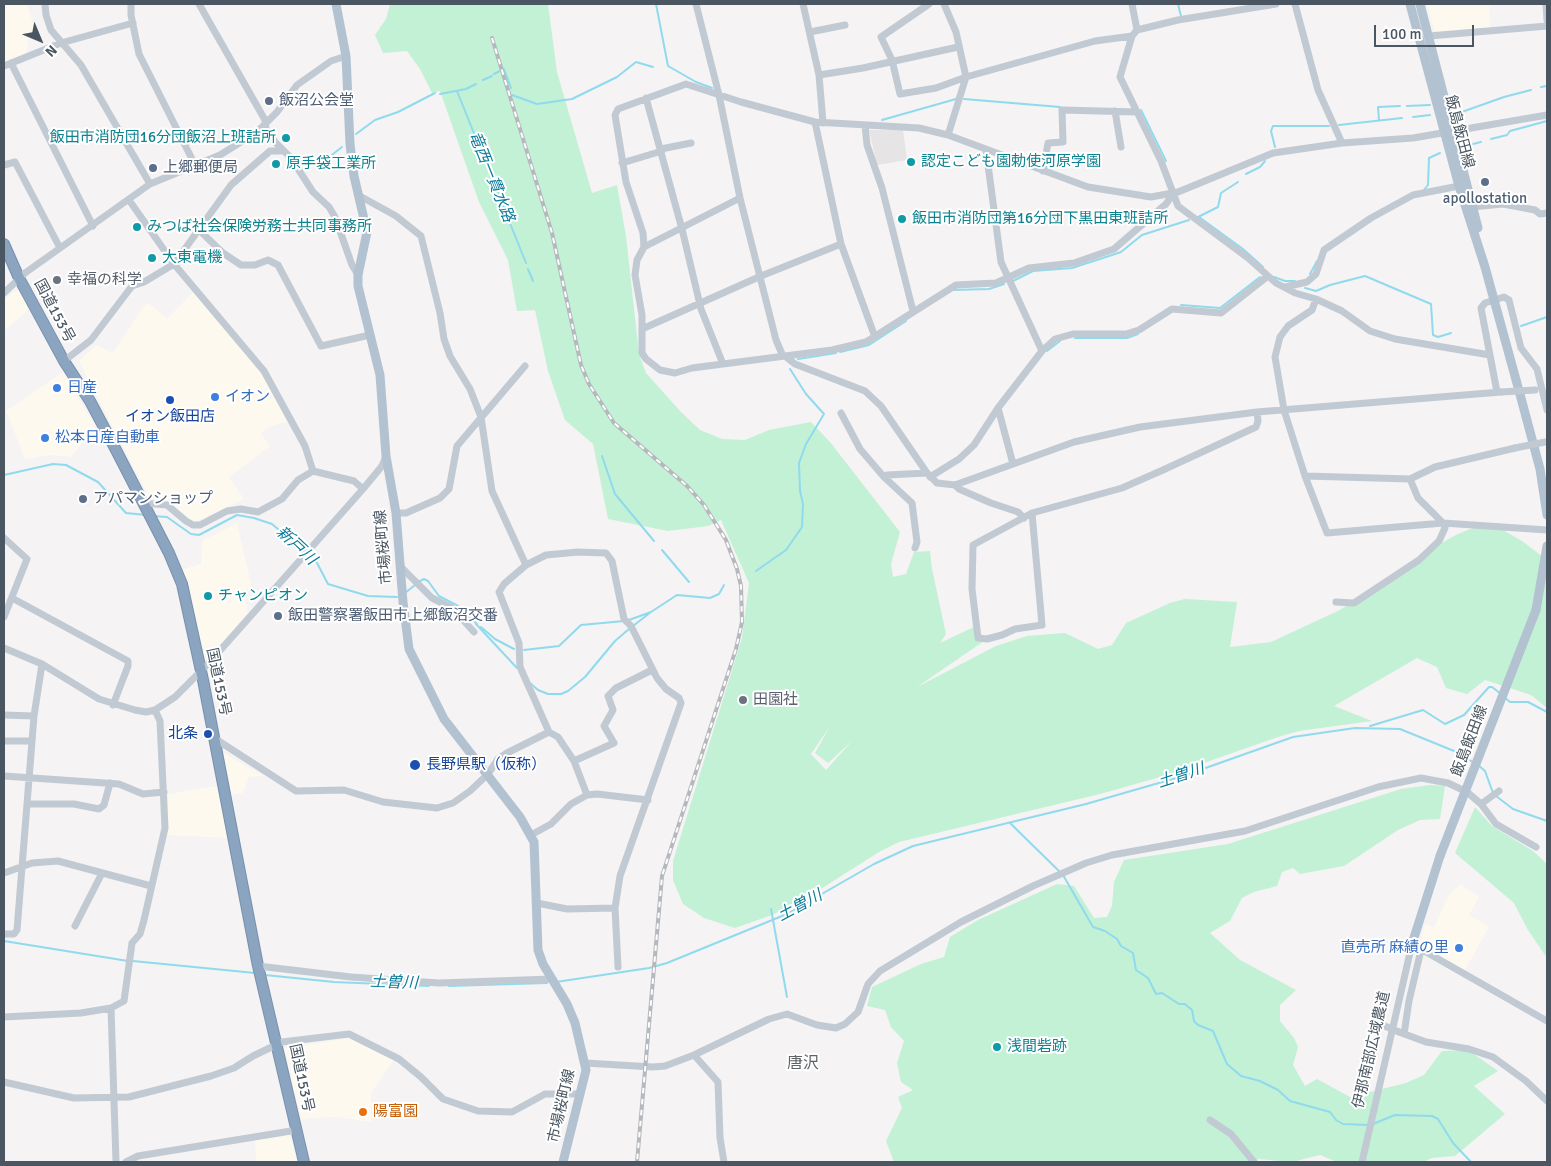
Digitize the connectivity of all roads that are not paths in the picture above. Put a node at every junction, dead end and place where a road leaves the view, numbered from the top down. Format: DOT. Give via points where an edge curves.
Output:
graph roads {
  1 [pos="45,4"];
  2 [pos="131,4"];
  3 [pos="199,4"];
  4 [pos="336,4"];
  5 [pos="696,4"];
  6 [pos="803,4"];
  7 [pos="929,4"];
  8 [pos="944,4"];
  9 [pos="1132,4"];
  10 [pos="1276,4"];
  11 [pos="1295,4"];
  12 [pos="1410,4"];
  13 [pos="1420,4"];
  14 [pos="1546,4"];
  15 [pos="1547,20"];
  16 [pos="133,23"];
  17 [pos="845,25"];
  18 [pos="1547,26"];
  19 [pos="810,32"];
  20 [pos="1135,33"];
  21 [pos="1429,36"];
  22 [pos="61,43"];
  23 [pos="958,47"];
  24 [pos="346,56"];
  25 [pos="892,60"];
  26 [pos="7,64"];
  27 [pos="819,74"];
  28 [pos="966,77"];
  29 [pos="719,95"];
  30 [pos="646,98"];
  31 [pos="1114,111"];
  32 [pos="1137,112"];
  33 [pos="1547,115"];
  34 [pos="819,122"];
  35 [pos="266,125"];
  36 [pos="865,125"];
  37 [pos="1449,133"];
  38 [pos="948,135"];
  39 [pos="691,143"];
  40 [pos="1342,143"];
  41 [pos="1121,147"];
  42 [pos="661,150"];
  43 [pos="986,150"];
  44 [pos="283,151"];
  45 [pos="622,163"];
  46 [pos="4,165"];
  47 [pos="196,165"];
  48 [pos="1043,171"];
  49 [pos="150,184"];
  50 [pos="1459,186"];
  51 [pos="1174,194"];
  52 [pos="358,195"];
  53 [pos="740,198"];
  54 [pos="129,200"];
  55 [pos="1472,207"];
  56 [pos="1547,214"];
  57 [pos="93,226"];
  58 [pos="682,228"];
  59 [pos="198,229"];
  60 [pos="4,244"];
  61 [pos="842,244"];
  62 [pos="60,248"];
  63 [pos="644,248"];
  64 [pos="174,264"];
  65 [pos="1486,267"];
  66 [pos="358,275"];
  67 [pos="761,276"];
  68 [pos="1268,276"];
  69 [pos="19,278"];
  70 [pos="1007,279"];
  71 [pos="1285,287"];
  72 [pos="4,293"];
  73 [pos="1316,299"];
  74 [pos="1494,299"];
  75 [pos="699,304"];
  76 [pos="913,311"];
  77 [pos="642,330"];
  78 [pos="370,335"];
  79 [pos="875,337"];
  80 [pos="1042,351"];
  81 [pos="783,355"];
  82 [pos="1490,355"];
  83 [pos="64,361"];
  84 [pos="723,364"];
  85 [pos="525,366"];
  86 [pos="1541,389"];
  87 [pos="1499,392"];
  88 [pos="998,408"];
  89 [pos="1284,410"];
  90 [pos="1547,410"];
  91 [pos="1257,412"];
  92 [pos="841,413"];
  93 [pos="481,417"];
  94 [pos="1546,442"];
  95 [pos="386,456"];
  96 [pos="1013,464"];
  97 [pos="313,471"];
  98 [pos="928,475"];
  99 [pos="1305,476"];
  100 [pos="884,477"];
  101 [pos="1410,479"];
  102 [pos="955,485"];
  103 [pos="363,489"];
  104 [pos="144,506"];
  105 [pos="396,513"];
  106 [pos="1032,513"];
  107 [pos="1547,515"];
  108 [pos="1024,518"];
  109 [pos="1443,523"];
  110 [pos="1547,530"];
  111 [pos="4,538"];
  112 [pos="1547,546"];
  113 [pos="915,548"];
  114 [pos="526,565"];
  115 [pos="401,567"];
  116 [pos="12,598"];
  117 [pos="1336,602"];
  118 [pos="4,617"];
  119 [pos="474,632"];
  120 [pos="4,648"];
  121 [pos="42,664"];
  122 [pos="201,670"];
  123 [pos="652,670"];
  124 [pos="113,705"];
  125 [pos="155,710"];
  126 [pos="4,715"];
  127 [pos="34,716"];
  128 [pos="549,732"];
  129 [pos="214,738"];
  130 [pos="4,741"];
  131 [pos="31,741"];
  132 [pos="574,761"];
  133 [pos="488,774"];
  134 [pos="4,776"];
  135 [pos="28,778"];
  136 [pos="110,783"];
  137 [pos="1499,791"];
  138 [pos="164,792"];
  139 [pos="587,795"];
  140 [pos="648,800"];
  141 [pos="27,804"];
  142 [pos="1481,804"];
  143 [pos="531,836"];
  144 [pos="1536,847"];
  145 [pos="22,868"];
  146 [pos="4,873"];
  147 [pos="102,873"];
  148 [pos="151,886"];
  149 [pos="537,903"];
  150 [pos="615,908"];
  151 [pos="75,926"];
  152 [pos="4,934"];
  153 [pos="1412,944"];
  154 [pos="1422,950"];
  155 [pos="618,967"];
  156 [pos="260,971"];
  157 [pos="554,983"];
  158 [pos="111,1008"];
  159 [pos="4,1017"];
  160 [pos="1547,1021"];
  161 [pos="1380,1024"];
  162 [pos="1402,1033"];
  163 [pos="278,1044"];
  164 [pos="694,1055"];
  165 [pos="586,1063"];
  166 [pos="4,1082"];
  167 [pos="580,1094"];
  168 [pos="114,1098"];
  169 [pos="1547,1101"];
  170 [pos="1210,1120"];
  171 [pos="297,1130"];
  172 [pos="116,1162"];
  173 [pos="126,1162"];
  174 [pos="304,1162"];
  175 [pos="563,1162"];
  176 [pos="724,1162"];
  177 [pos="1254,1162"];
  178 [pos="1362,1162"];
  1 -- 22 [label="street" via="48,23"];
  2 -- 16 [label="street"];
  3 -- 35 [label="street"];
  4 -- 24 [label="main road, 市場桜町線"];
  5 -- 29 [label="street"];
  6 -- 19 [label="street"];
  7 -- 25 [label="street" via="881,37"];
  8 -- 23 [label="street" via="956,32"];
  9 -- 20 [label="street"];
  10 -- 20 [label="street" via="1178,20"];
  11 -- 40 [label="street" via="1318,90"];
  12 -- 37 [label="main road, 飯島飯田線"];
  13 -- 21 [label="main road, 飯島飯田線"];
  14 -- 15 [label="street"];
  16 -- 22 [label="street"];
  16 -- 47 [label="street" via="139,54"];
  17 -- 19 [label="street"];
  18 -- 21 [label="street"];
  19 -- 27 [label="street"];
  20 -- 28 [label="street"];
  20 -- 32 [label="street" via="1120,77"];
  21 -- 37 [label="main road, 飯島飯田線"];
  22 -- 26 [label="street"];
  22 -- 49 [label="street" via="81,65"];
  23 -- 25 [label="street"];
  23 -- 28 [label="street"];
  24 -- 35 [label="street" via="330,61 297,85"];
  24 -- 52 [label="main road, 市場桜町線" via="350,144"];
  25 -- 27 [label="street"];
  25 -- 28 [label="street" via="900,94 936,88"];
  26 -- 57 [label="street"];
  27 -- 34 [label="street"];
  28 -- 38 [label="street"];
  29 -- 30 [label="street" via="686,84"];
  29 -- 34 [label="street"];
  29 -- 53 [label="street"];
  30 -- 42 [label="street"];
  30 -- 45 [label="street" via="618,109 615,115"];
  31 -- 32 [label="street"];
  31 -- 41 [label="street"];
  31 -- 48 [label="street" via="1062,110 1063,142 1048,142"];
  32 -- 51 [label="street"];
  33 -- 37 [label="street"];
  34 -- 36 [label="street"];
  34 -- 61 [label="street"];
  35 -- 44 [label="street"];
  35 -- 47 [label="street" via="220,155"];
  36 -- 38 [label="street" via="918,128"];
  36 -- 76 [label="street" via="867,145 882,188"];
  37 -- 40 [label="street" via="1384,142"];
  37 -- 50 [label="main road, 飯島飯田線"];
  37 -- 55 [label="main road, 飯島飯田線"];
  38 -- 43 [label="street"];
  39 -- 42 [label="street"];
  40 -- 51 [label="street" via="1273,154"];
  42 -- 45 [label="street"];
  42 -- 58 [label="street"];
  43 -- 48 [label="street"];
  43 -- 70 [label="street" via="1001,262"];
  44 -- 59 [label="street" via="270,151 231,185"];
  44 -- 66 [label="street" via="313,192 329,207"];
  45 -- 63 [label="street" via="643,233"];
  46 -- 62 [label="street" via="15,162"];
  47 -- 49 [label="street"];
  48 -- 51 [label="street" via="1105,190 1151,197"];
  49 -- 54 [label="street"];
  50 -- 65 [label="main road, 飯島飯田線" via="1482,263"];
  50 -- 71 [label="street" via="1413,195 1371,218 1324,250 1316,274 1307,282"];
  51 -- 68 [label="street" via="1178,206"];
  51 -- 70 [label="street" via="1114,249 1074,263 1029,268"];
  52 -- 66 [label="main road, 市場桜町線" via="367,232"];
  52 -- 93 [label="street" via="396,216 421,236 444,339"];
  53 -- 58 [label="street"];
  53 -- 67 [label="street"];
  54 -- 57 [label="street"];
  54 -- 64 [label="street"];
  55 -- 56 [label="street" via="1503,204"];
  55 -- 65 [label="main road, 飯島飯田線"];
  57 -- 62 [label="street"];
  58 -- 63 [label="street"];
  58 -- 75 [label="street"];
  59 -- 64 [label="street"];
  59 -- 78 [label="street" via="241,265 255,265 268,260 278,265 321,346"];
  60 -- 69 [label="highway, 国道153号"];
  61 -- 67 [label="street"];
  61 -- 79 [label="street"];
  62 -- 69 [label="street"];
  63 -- 77 [label="street" via="637,260 635,275"];
  64 -- 83 [label="street" via="132,286 91,340"];
  64 -- 97 [label="street" via="264,370 305,446"];
  65 -- 74 [label="main road, 飯島飯田線"];
  66 -- 78 [label="main road, 市場桜町線"];
  67 -- 75 [label="street"];
  67 -- 81 [label="street" via="776,340"];
  68 -- 71 [label="street"];
  68 -- 80 [label="street" via="1222,313 1172,309 1139,330 1126,334 1062,336"];
  69 -- 72 [label="street"];
  69 -- 83 [label="highway, 国道153号"];
  70 -- 76 [label="street" via="996,283 956,285"];
  70 -- 80 [label="street"];
  71 -- 73 [label="street"];
  73 -- 82 [label="street" via="1379,334"];
  73 -- 89 [label="street" via="1312,310 1288,326 1277,346 1276,374"];
  74 -- 82 [label="street" via="1481,308"];
  74 -- 86 [label="street" via="1504,297 1509,300 1521,348 1537,369"];
  74 -- 107 [label="main road, 飯島飯田線" via="1540,469"];
  75 -- 77 [label="street"];
  75 -- 84 [label="street"];
  76 -- 79 [label="street"];
  77 -- 84 [label="street" via="642,353 660,370 675,373"];
  78 -- 95 [label="main road, 市場桜町線" via="380,375"];
  79 -- 81 [label="street" via="832,350"];
  80 -- 88 [label="street"];
  81 -- 84 [label="street"];
  81 -- 98 [label="street" via="795,364 865,391 881,406"];
  82 -- 87 [label="street"];
  83 -- 104 [label="highway, 国道153号" via="90,401"];
  85 -- 93 [label="street"];
  86 -- 87 [label="street, bridge"];
  86 -- 90 [label="street"];
  87 -- 89 [label="street"];
  88 -- 96 [label="street"];
  88 -- 98 [label="street" via="974,445 959,459"];
  89 -- 91 [label="street"];
  89 -- 99 [label="street"];
  91 -- 96 [label="street" via="1124,430 1074,442"];
  91 -- 106 [label="street" via="1256,427 1163,470 1122,488"];
  92 -- 100 [label="street" via="865,456"];
  93 -- 105 [label="street" via="456,446 449,490 434,501 406,513"];
  93 -- 114 [label="street" via="492,491"];
  94 -- 101 [label="street, bridge" via="1435,467"];
  95 -- 103 [label="street"];
  95 -- 105 [label="main road, 市場桜町線"];
  96 -- 102 [label="street"];
  97 -- 103 [label="street" via="354,481"];
  97 -- 104 [label="street" via="298,480 282,499 258,512 227,511 200,525 186,522 167,505"];
  98 -- 100 [label="street"];
  98 -- 102 [label="street" via="937,483"];
  99 -- 101 [label="street"];
  99 -- 109 [label="street" via="1327,533"];
  100 -- 113 [label="street" via="912,503"];
  101 -- 109 [label="street" via="1418,498"];
  102 -- 108 [label="street" via="1018,512"];
  103 -- 122 [label="street"];
  104 -- 122 [label="highway, 国道153号" via="182,584"];
  105 -- 115 [label="main road, 市場桜町線"];
  106 -- 108 [label="street"];
  106 -- 108 [label="street" via="1042,625 1015,629 1002,636 978,638 972,589 973,545"];
  109 -- 110 [label="street"];
  109 -- 117 [label="street" via="1446,528 1439,541 1418,560 1354,602"];
  111 -- 116 [label="street" via="27,559"];
  112 -- 153 [label="main road, 飯島飯田線, bridge" via="1536,610 1440,856"];
  114 -- 123 [label="street" via="546,555 606,553 612,561 626,622"];
  114 -- 128 [label="street" via="499,592 518,643 520,667"];
  115 -- 119 [label="street" via="432,598 452,608"];
  115 -- 133 [label="main road, 市場桜町線" via="405,621 413,661 444,719"];
  116 -- 118 [label="street"];
  116 -- 124 [label="street" via="128,661"];
  120 -- 121 [label="street"];
  121 -- 124 [label="street"];
  121 -- 127 [label="street"];
  122 -- 125 [label="street" via="175,697"];
  122 -- 129 [label="highway, 国道153号"];
  123 -- 132 [label="street" via="616,688 608,696 614,710 604,726 614,742"];
  123 -- 140 [label="street" via="682,704"];
  124 -- 125 [label="street" via="146,712"];
  125 -- 138 [label="street" via="160,721"];
  126 -- 127 [label="street"];
  127 -- 131 [label="street"];
  128 -- 132 [label="street" via="558,737"];
  128 -- 133 [label="street" via="498,759"];
  129 -- 133 [label="street" via="296,791 344,790 383,802 437,808 453,803"];
  129 -- 156 [label="highway, 国道153号"];
  130 -- 131 [label="street"];
  131 -- 135 [label="street"];
  132 -- 139 [label="street"];
  133 -- 143 [label="main road, 市場桜町線"];
  134 -- 135 [label="street"];
  135 -- 136 [label="street"];
  135 -- 141 [label="street"];
  136 -- 138 [label="street" via="143,794"];
  136 -- 141 [label="street" via="104,805 99,809 64,804"];
  137 -- 142 [label="street"];
  138 -- 148 [label="street" via="164,834"];
  139 -- 140 [label="street"];
  139 -- 143 [label="street"];
  140 -- 150 [label="street" via="620,876"];
  141 -- 145 [label="street"];
  142 -- 144 [label="street" via="1496,824"];
  142 -- 164 [label="street" via="1454,786 1421,778 1378,787 1245,831 1112,855 1066,872 961,922 880,971 868,984 858,1012 845,1024 827,1028 787,1014 769,1019"];
  143 -- 149 [label="main road, 市場桜町線" via="536,851"];
  145 -- 146 [label="street"];
  145 -- 147 [label="street" via="32,863 58,861"];
  145 -- 152 [label="street" via="17,930 14,934"];
  147 -- 148 [label="street"];
  147 -- 151 [label="street"];
  148 -- 158 [label="street" via="140,934 132,942 124,1001"];
  149 -- 150 [label="street" via="567,909"];
  149 -- 157 [label="main road, 市場桜町線" via="538,950"];
  150 -- 155 [label="street"];
  153 -- 154 [label="street"];
  153 -- 178 [label="street, 伊那南部広域農道"];
  154 -- 160 [label="street"];
  154 -- 162 [label="street"];
  156 -- 157 [label="street" via="439,982"];
  156 -- 163 [label="highway, 国道153号"];
  157 -- 165 [label="main road, 市場桜町線" via="575,1023"];
  158 -- 159 [label="street"];
  158 -- 168 [label="street"];
  161 -- 162 [label="street, bridge"];
  162 -- 169 [label="street" via="1426,1042 1470,1049 1493,1057"];
  163 -- 167 [label="street" via="349,1034 398,1059 421,1076 443,1099 478,1111 512,1112 545,1094"];
  163 -- 168 [label="street" via="234,1068 211,1076"];
  163 -- 171 [label="highway, 国道153号"];
  164 -- 165 [label="street" via="665,1066 652,1067"];
  164 -- 176 [label="street" via="718,1082"];
  165 -- 167 [label="main road, 市場桜町線"];
  166 -- 168 [label="street" via="74,1098"];
  167 -- 175 [label="main road, 市場桜町線"];
  168 -- 172 [label="street"];
  170 -- 177 [label="street" via="1232,1134"];
  171 -- 173 [label="street" via="138,1156"];
  171 -- 174 [label="highway, 国道153号"];
}
